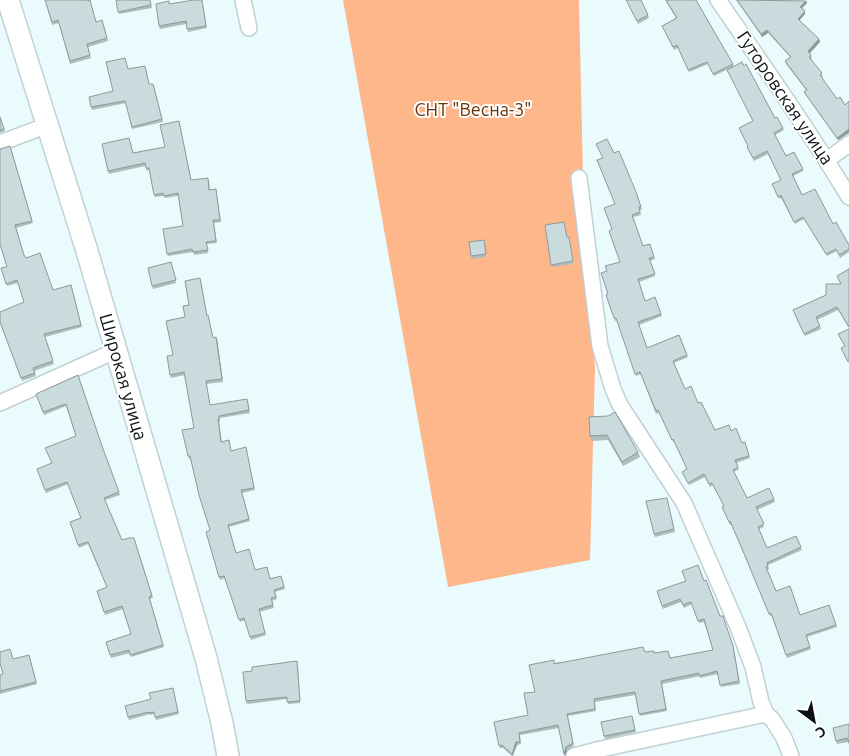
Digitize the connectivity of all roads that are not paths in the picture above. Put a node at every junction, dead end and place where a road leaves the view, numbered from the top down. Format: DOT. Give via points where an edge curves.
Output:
graph roads {
  1 [pos="8,0"];
  2 [pos="243,0"];
  3 [pos="718,0"];
  4 [pos="248,28"];
  5 [pos="48,126"];
  6 [pos="0,143"];
  7 [pos="849,144"];
  8 [pos="827,160"];
  9 [pos="579,178"];
  10 [pos="849,197"];
  11 [pos="115,351"];
  12 [pos="0,403"];
  13 [pos="766,714"];
  14 [pos="228,756"];
  15 [pos="574,756"];
  16 [pos="792,756"];
  1 -- 5 [label="street, Широкая улица"];
  2 -- 4 [label="street"];
  3 -- 8 [label="street, Гуторовская улица"];
  5 -- 6 [label="street"];
  5 -- 11 [label="street, Широкая улица"];
  7 -- 8 [label="street"];
  8 -- 10 [label="street, Гуторовская улица"];
  9 -- 13 [label="street" via="600,346 613,389 684,503 738,627"];
  11 -- 12 [label="street"];
  11 -- 14 [label="street, Широкая улица" via="206,658"];
  13 -- 15 [label="street"];
  13 -- 16 [label="street" via="784,738"];
}
